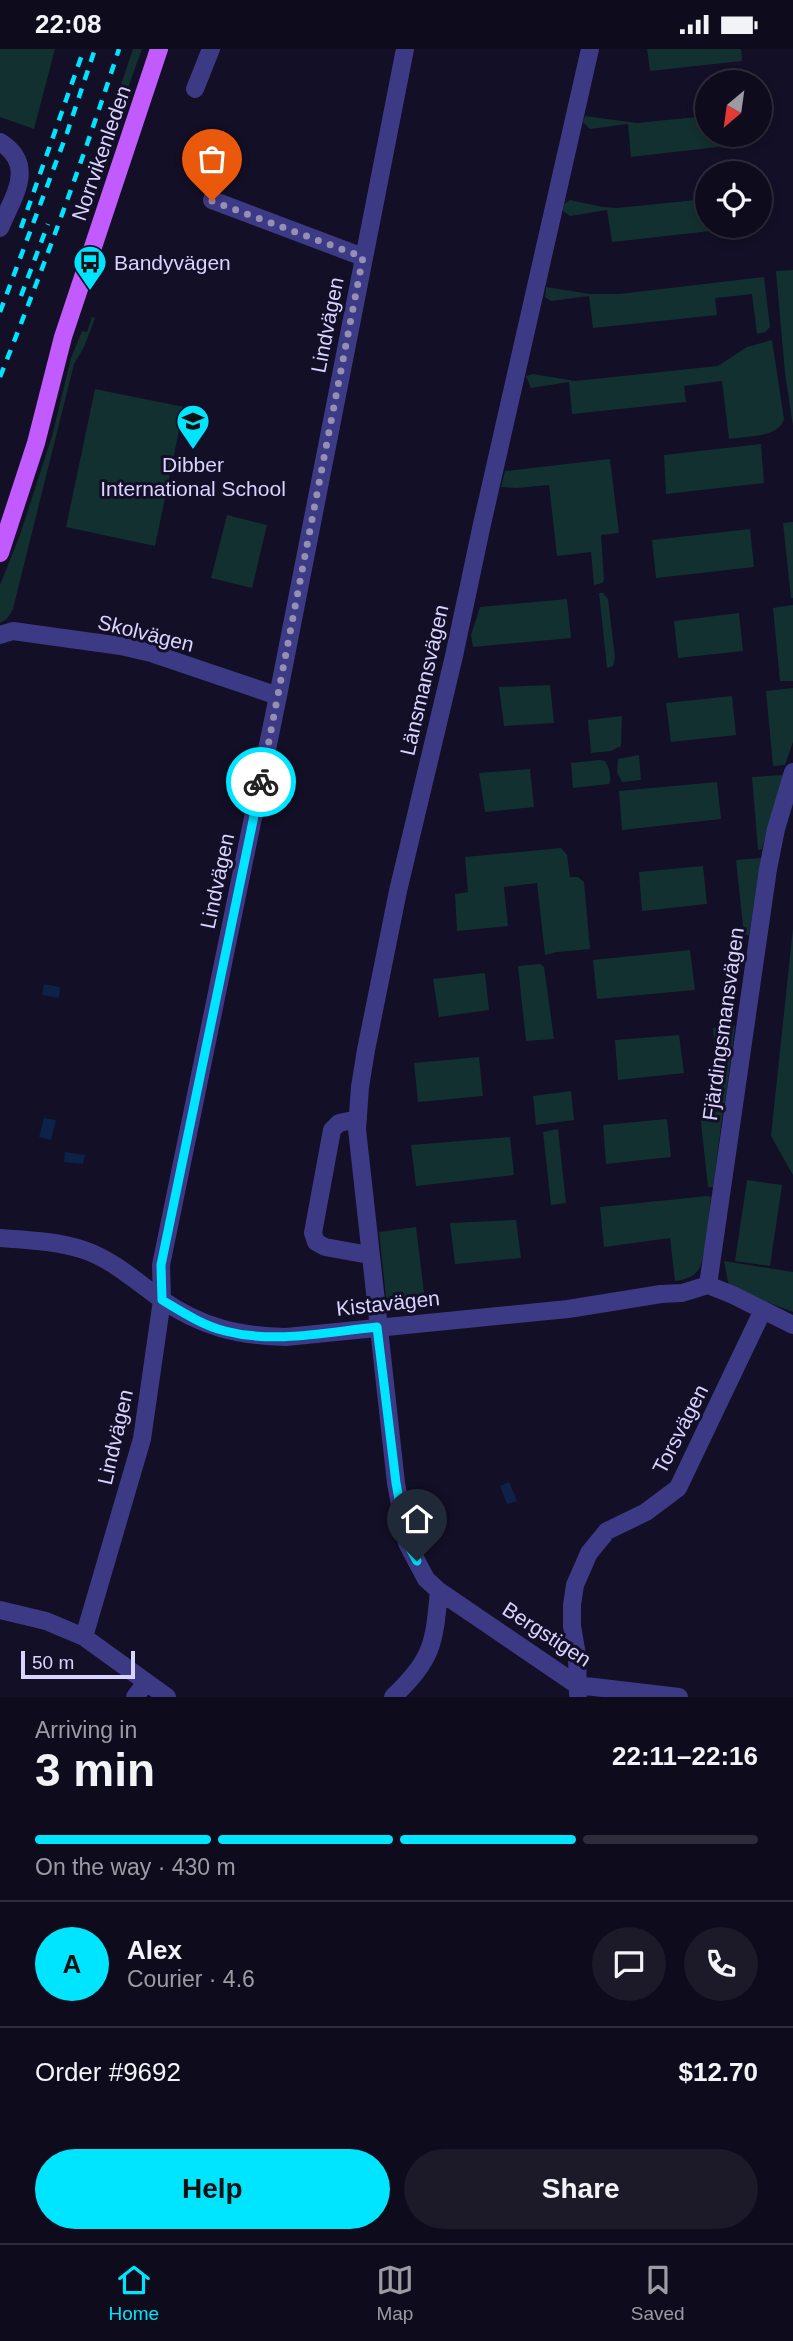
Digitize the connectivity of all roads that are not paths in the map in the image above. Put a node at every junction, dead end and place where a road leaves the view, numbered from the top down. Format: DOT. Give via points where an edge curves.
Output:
graph roads {
  1 [pos="159,49"];
  2 [pos="211,49"];
  3 [pos="405,49"];
  4 [pos="590,49"];
  5 [pos="195,89"];
  6 [pos="6,146"];
  7 [pos="212,201"];
  8 [pos="0,228"];
  9 [pos="363,257"];
  10 [pos="0,552"];
  11 [pos="0,635"];
  12 [pos="278,696"];
  13 [pos="793,772"];
  14 [pos="358,1119"];
  15 [pos="0,1238"];
  16 [pos="369,1255"];
  17 [pos="708,1285"];
  18 [pos="162,1300"];
  19 [pos="763,1310"];
  20 [pos="793,1325"];
  21 [pos="377,1327"];
  22 [pos="439,1591"];
  23 [pos="0,1610"];
  24 [pos="84,1637"];
  25 [pos="146,1682"];
  26 [pos="578,1691"];
  27 [pos="135,1697"];
  28 [pos="167,1697"];
  29 [pos="393,1697"];
  30 [pos="679,1697"];
  1 -- 10 [label="main road, Norrvikenleden" via="63,337 36,443"];
  2 -- 5 [label="street"];
  3 -- 9 [label="street, Lindvägen"];
  4 -- 14 [label="street, Länsmansvägen" via="398,891"];
  6 -- 8 [label="street" via="18,159 20,177"];
  7 -- 9 [label="street"];
  9 -- 12 [label="street, Lindvägen"];
  11 -- 12 [label="street, Skolvägen" via="13,631 121,646"];
  12 -- 18 [label="street, Lindvägen" via="161,1265"];
  13 -- 17 [label="street, Fjärdingsmansvägen" via="768,869"];
  14 -- 16 [label="street, Länsmansvägen"];
  14 -- 16 [label="street" via="339,1123 332,1130 313,1233 316,1242 325,1247"];
  15 -- 18 [label="street, Kistavägen" via="86,1251"];
  16 -- 21 [label="street, Länsmansvägen"];
  17 -- 19 [label="street"];
  17 -- 21 [label="street, Kistavägen" via="568,1309"];
  18 -- 21 [label="street, Kistavägen" via="224,1331 253,1336"];
  18 -- 24 [label="street, Lindvägen" via="142,1439"];
  19 -- 20 [label="street"];
  19 -- 26 [label="street, Torsvägen" via="678,1488 646,1512 607,1531 589,1553 572,1605"];
  21 -- 22 [label="street, Bergstigen" via="407,1543 426,1579"];
  22 -- 26 [label="street, Bergstigen"];
  22 -- 29 [label="street" via="435,1637 419,1670"];
  23 -- 24 [label="street" via="46,1621"];
  24 -- 25 [label="street"];
  25 -- 27 [label="street"];
  25 -- 28 [label="street"];
  26 -- 30 [label="street, Bergstigen"];
}
